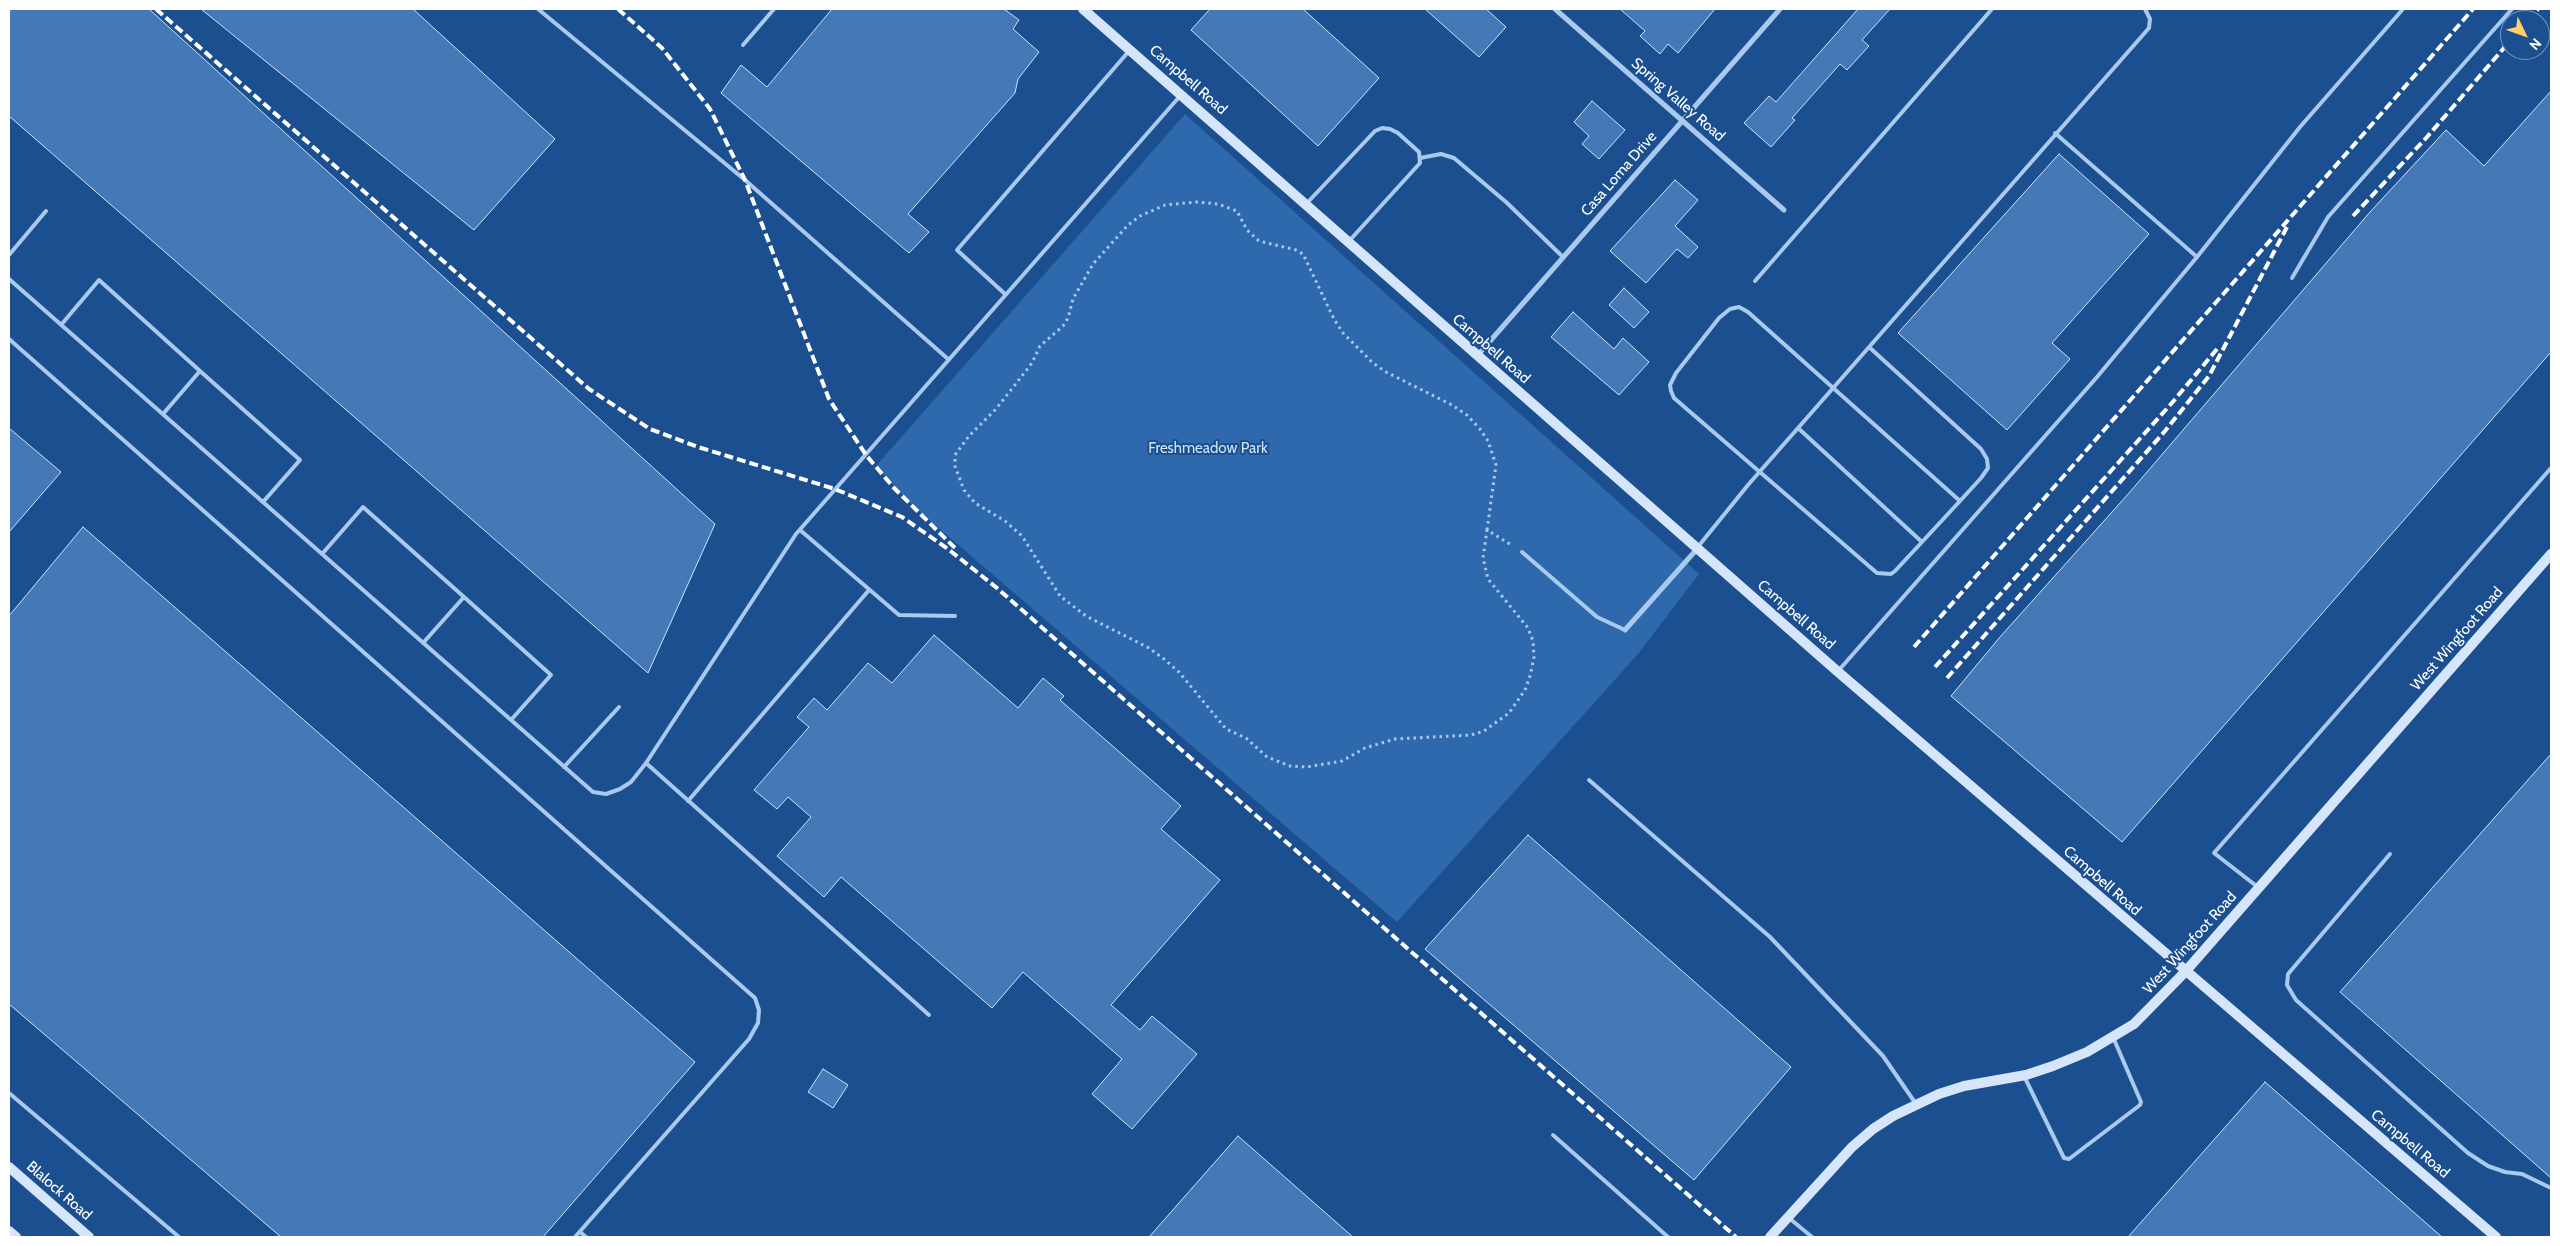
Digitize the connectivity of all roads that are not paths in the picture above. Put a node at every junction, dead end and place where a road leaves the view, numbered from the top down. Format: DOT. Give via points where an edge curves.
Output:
graph roads {
  1 [pos="538,9"];
  2 [pos="774,9"];
  3 [pos="1083,9"];
  4 [pos="1555,9"];
  5 [pos="1780,9"];
  6 [pos="1992,9"];
  7 [pos="2145,9"];
  8 [pos="2403,9"];
  9 [pos="2512,9"];
  10 [pos="743,45"];
  11 [pos="1130,50"];
  12 [pos="1182,94"];
  13 [pos="1683,120"];
  14 [pos="2056,132"];
  15 [pos="1420,158"];
  16 [pos="1306,204"];
  17 [pos="1784,210"];
  18 [pos="46,212"];
  19 [pos="1348,242"];
  20 [pos="9,255"];
  21 [pos="1563,256"];
  22 [pos="2197,257"];
  23 [pos="2292,278"];
  24 [pos="9,279"];
  25 [pos="1755,281"];
  26 [pos="1005,294"];
  27 [pos="61,324"];
  28 [pos="9,339"];
  29 [pos="1869,347"];
  30 [pos="1476,356"];
  31 [pos="948,359"];
  32 [pos="200,371"];
  33 [pos="1834,387"];
  34 [pos="163,414"];
  35 [pos="1798,428"];
  36 [pos="2551,468"];
  37 [pos="1760,470"];
  38 [pos="1960,501"];
  39 [pos="263,502"];
  40 [pos="800,530"];
  41 [pos="1922,542"];
  42 [pos="1697,548"];
  43 [pos="1522,552"];
  44 [pos="322,554"];
  45 [pos="2551,554"];
  46 [pos="869,590"];
  47 [pos="464,598"];
  48 [pos="955,616"];
  49 [pos="1625,630"];
  50 [pos="423,643"];
  51 [pos="1838,671"];
  52 [pos="619,707"];
  53 [pos="511,720"];
  54 [pos="646,763"];
  55 [pos="564,767"];
  56 [pos="1589,780"];
  57 [pos="688,801"];
  58 [pos="2390,854"];
  59 [pos="2258,888"];
  60 [pos="2185,972"];
  61 [pos="929,1015"];
  62 [pos="2113,1038"];
  63 [pos="2024,1075"];
  64 [pos="9,1093"];
  65 [pos="1916,1104"];
  66 [pos="1553,1135"];
  67 [pos="9,1167"];
  68 [pos="2551,1188"];
  69 [pos="1788,1217"];
  70 [pos="9,1231"];
  71 [pos="580,1232"];
  72 [pos="16,1237"];
  73 [pos="89,1237"];
  74 [pos="179,1237"];
  75 [pos="576,1237"];
  76 [pos="586,1237"];
  77 [pos="1668,1237"];
  78 [pos="1770,1237"];
  79 [pos="1812,1237"];
  80 [pos="2496,1237"];
  1 -- 31 [label="lane" via="745,180"];
  2 -- 10 [label="lane"];
  3 -- 11 [label="street, Campbell Road"];
  4 -- 13 [label="street, Spring Valley Road"];
  5 -- 13 [label="street, Casa Loma Drive"];
  6 -- 25 [label="lane"];
  7 -- 14 [label="lane" via="2150,19 2149,28"];
  8 -- 22 [label="lane" via="2294,134"];
  9 -- 23 [label="lane" via="2328,217"];
  11 -- 12 [label="street, Campbell Road"];
  11 -- 26 [label="lane" via="957,250"];
  12 -- 16 [label="street, Campbell Road"];
  12 -- 26 [label="lane"];
  13 -- 17 [label="street, Spring Valley Road"];
  13 -- 21 [label="street, Casa Loma Drive"];
  14 -- 22 [label="lane"];
  14 -- 29 [label="lane"];
  15 -- 16 [label="lane" via="1419,152 1398,133 1382,128 1375,131"];
  15 -- 19 [label="lane" via="1420,163 1404,182"];
  15 -- 21 [label="lane" via="1441,154 1454,158"];
  16 -- 19 [label="street, Campbell Road"];
  18 -- 20 [label="lane"];
  19 -- 30 [label="street, Campbell Road"];
  21 -- 30 [label="street, Casa Loma Drive"];
  22 -- 51 [label="lane" via="2097,377"];
  24 -- 27 [label="lane"];
  26 -- 31 [label="lane"];
  27 -- 32 [label="lane" via="100,280"];
  27 -- 34 [label="lane"];
  28 -- 71 [label="lane" via="755,998 759,1010 758,1023 750,1039"];
  29 -- 33 [label="lane"];
  29 -- 38 [label="lane" via="1981,449 1987,459 1988,468"];
  30 -- 42 [label="street, Campbell Road"];
  31 -- 40 [label="lane"];
  32 -- 34 [label="lane"];
  32 -- 39 [label="lane" via="300,460"];
  33 -- 35 [label="lane"];
  33 -- 37 [label="lane" via="1748,312 1739,307 1730,309 1719,318 1676,373 1671,391 1674,398"];
  33 -- 38 [label="lane"];
  34 -- 39 [label="lane"];
  35 -- 37 [label="lane"];
  35 -- 41 [label="lane"];
  36 -- 59 [label="lane" via="2214,853"];
  37 -- 41 [label="lane" via="1877,573 1895,571"];
  37 -- 42 [label="lane"];
  38 -- 41 [label="lane"];
  39 -- 44 [label="lane"];
  40 -- 46 [label="lane"];
  40 -- 54 [label="lane"];
  42 -- 49 [label="street"];
  42 -- 51 [label="street, Campbell Road"];
  43 -- 49 [label="lane" via="1597,617"];
  44 -- 47 [label="lane" via="363,507"];
  44 -- 50 [label="lane"];
  45 -- 59 [label="street, West Wingfoot Road"];
  46 -- 48 [label="lane" via="899,616"];
  46 -- 57 [label="lane"];
  47 -- 50 [label="lane"];
  47 -- 53 [label="lane" via="551,675"];
  50 -- 53 [label="lane"];
  51 -- 60 [label="street, Campbell Road"];
  52 -- 55 [label="lane"];
  53 -- 55 [label="lane"];
  54 -- 55 [label="lane" via="631,782 606,794 593,792"];
  54 -- 57 [label="lane"];
  56 -- 65 [label="lane" via="1770,936 1883,1056"];
  57 -- 61 [label="lane"];
  58 -- 68 [label="lane" via="2288,974 2287,985 2296,1000 2468,1153 2488,1166 2522,1174"];
  59 -- 60 [label="street, West Wingfoot Road"];
  60 -- 62 [label="street, West Wingfoot Road" via="2147,1012"];
  60 -- 80 [label="street, Campbell Road"];
  62 -- 63 [label="street, West Wingfoot Road"];
  62 -- 63 [label="lane" via="2140,1105 2069,1159 2064,1158"];
  63 -- 65 [label="street, West Wingfoot Road" via="1964,1086"];
  64 -- 74 [label="lane"];
  65 -- 69 [label="street, West Wingfoot Road" via="1873,1129 1852,1147"];
  66 -- 77 [label="lane"];
  67 -- 73 [label="street, Blalock Road"];
  69 -- 78 [label="street, West Wingfoot Road"];
  69 -- 79 [label="lane"];
  70 -- 72 [label="street"];
  71 -- 75 [label="lane"];
  71 -- 76 [label="lane"];
}
